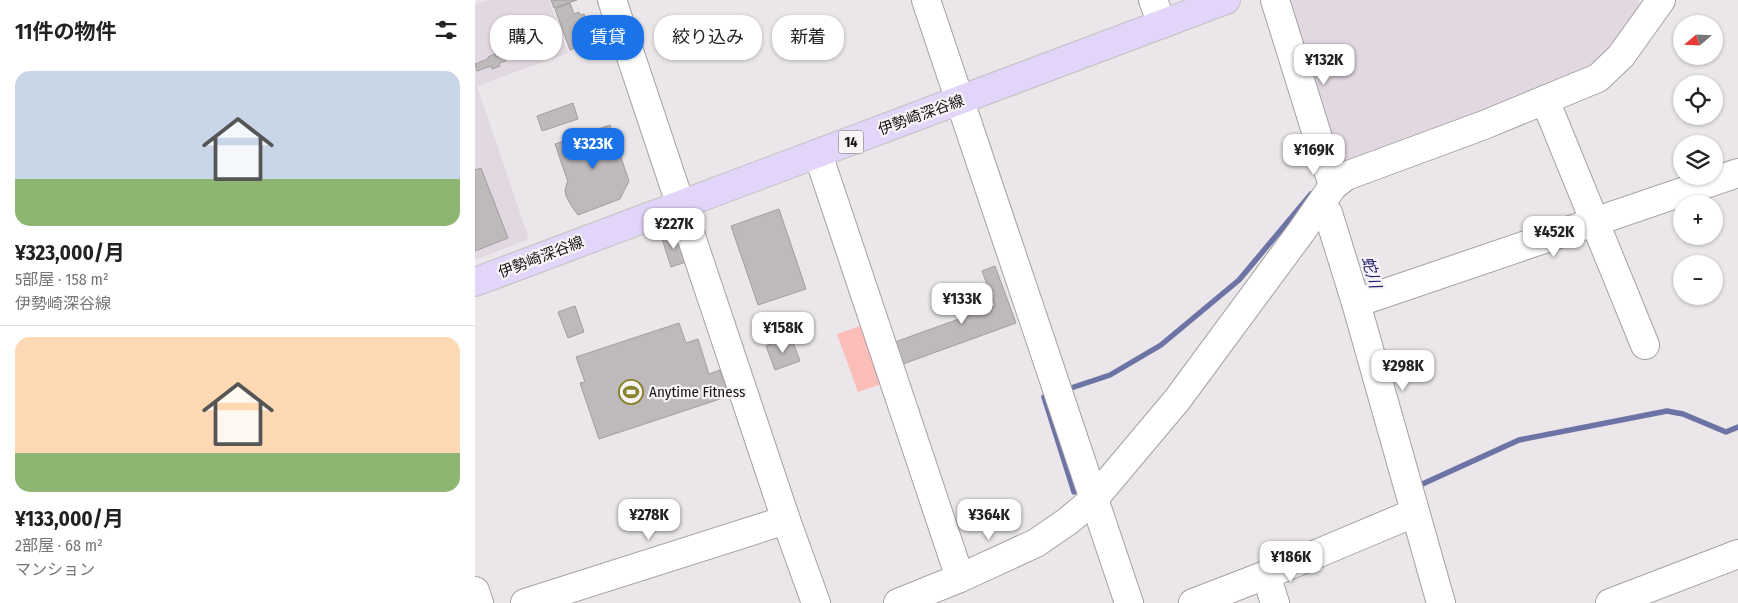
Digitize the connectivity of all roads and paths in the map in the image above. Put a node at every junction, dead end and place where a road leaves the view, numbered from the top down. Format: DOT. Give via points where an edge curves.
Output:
graph roads {
  1 [pos="612,0"];
  2 [pos="926,0"];
  3 [pos="1226,0"];
  4 [pos="1275,0"];
  5 [pos="1661,0"];
  6 [pos="1158,12"];
  7 [pos="1545,100"];
  8 [pos="959,101"];
  9 [pos="818,154"];
  10 [pos="1738,173"];
  11 [pos="1327,195"];
  12 [pos="680,205"];
  13 [pos="1595,222"];
  14 [pos="475,282"];
  15 [pos="1356,303"];
  16 [pos="1645,345"];
  17 [pos="1093,500"];
  18 [pos="1414,513"];
  19 [pos="786,520"];
  20 [pos="1738,554"];
  21 [pos="1266,576"];
  22 [pos="960,578"];
  23 [pos="475,591"];
  24 [pos="479,603"];
  25 [pos="525,603"];
  26 [pos="816,603"];
  27 [pos="898,603"];
  28 [pos="1129,603"];
  29 [pos="1193,603"];
  30 [pos="1275,603"];
  31 [pos="1441,603"];
  32 [pos="1610,603"];
  1 -- 12 [label="street"];
  2 -- 8 [label="street"];
  3 -- 6 [label="main road, 伊勢崎深谷線 / 14"];
  4 -- 11 [label="street"];
  5 -- 7 [label="street" via="1621,56 1598,78"];
  6 -- 8 [label="main road, 伊勢崎深谷線 / 14"];
  7 -- 11 [label="street" via="1346,176"];
  7 -- 13 [label="street"];
  8 -- 9 [label="main road, 伊勢崎深谷線 / 14"];
  8 -- 17 [label="street"];
  9 -- 12 [label="main road, 伊勢崎深谷線 / 14"];
  9 -- 22 [label="street"];
  10 -- 13 [label="street"];
  11 -- 15 [label="street" via="1328,213"];
  11 -- 17 [label="street" via="1177,400"];
  12 -- 14 [label="main road, 伊勢崎深谷線 / 14"];
  12 -- 19 [label="street"];
  13 -- 15 [label="street"];
  13 -- 16 [label="street"];
  15 -- 18 [label="street"];
  17 -- 22 [label="street" via="1036,543"];
  17 -- 28 [label="street"];
  18 -- 21 [label="street"];
  18 -- 31 [label="street"];
  19 -- 25 [label="street"];
  19 -- 26 [label="street"];
  20 -- 32 [label="street"];
  21 -- 29 [label="street"];
  21 -- 30 [label="street"];
  22 -- 27 [label="street"];
  23 -- 24 [label="street"];
}
